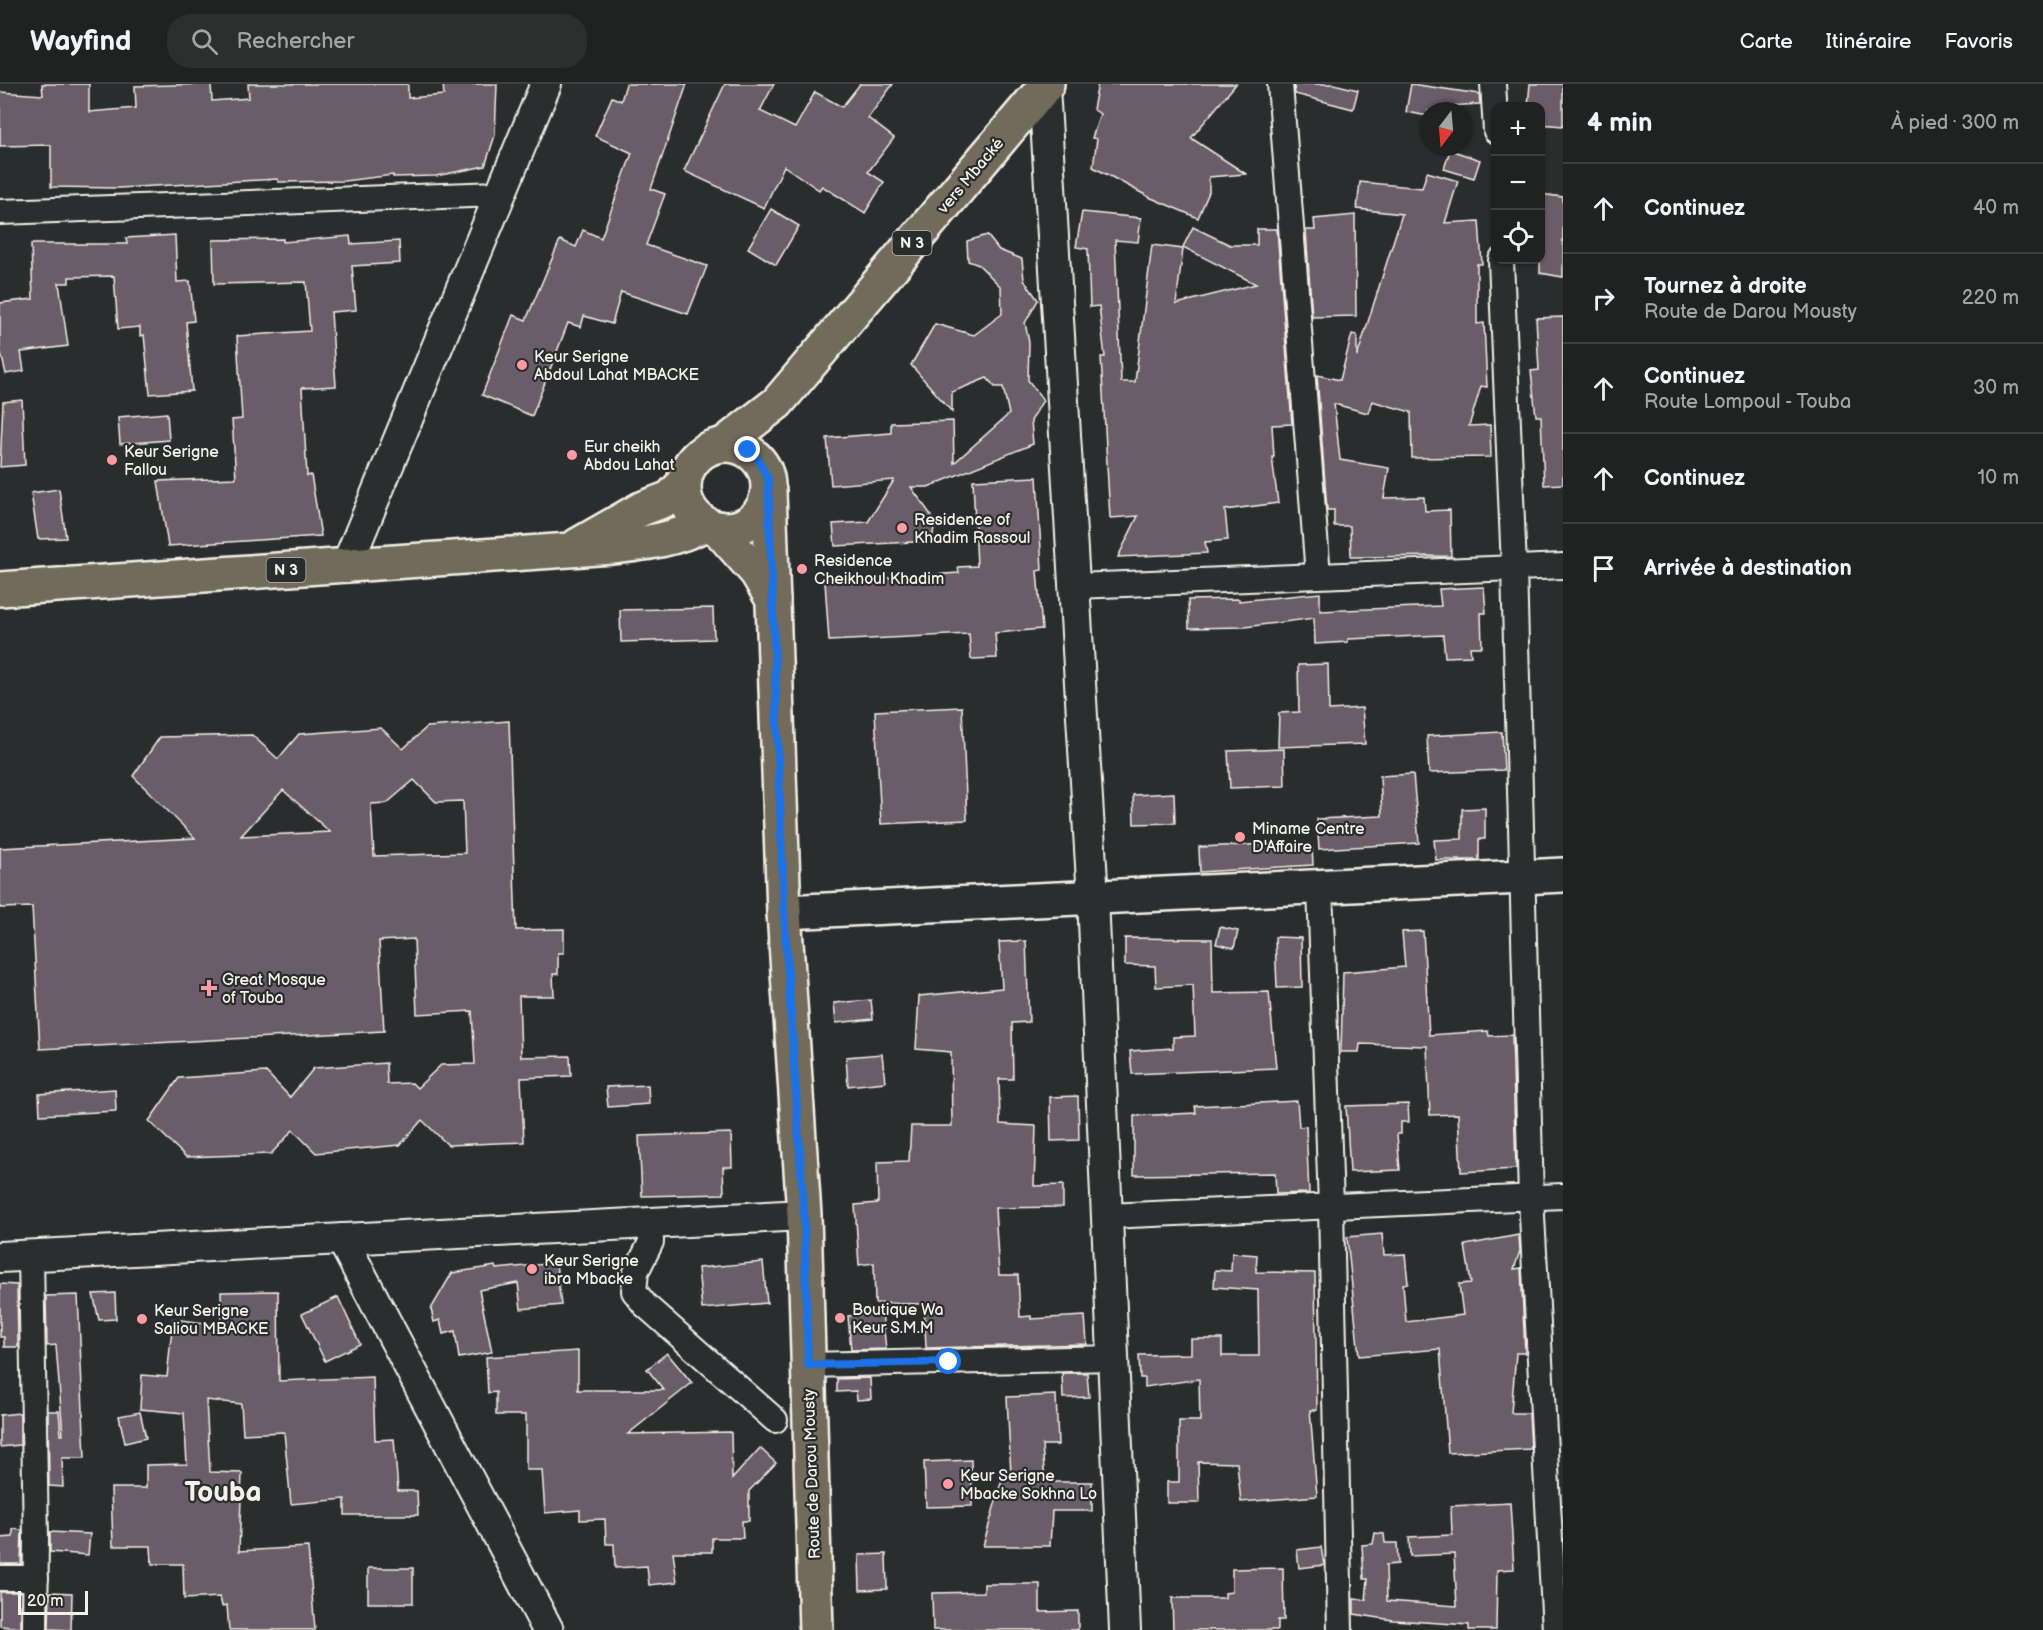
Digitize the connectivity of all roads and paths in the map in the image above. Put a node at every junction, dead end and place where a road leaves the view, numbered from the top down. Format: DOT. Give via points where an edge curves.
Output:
graph roads {
  1 [pos="546,84"];
  2 [pos="1280,84"];
  3 [pos="1493,84"];
  4 [pos="1046,86"];
  5 [pos="1494,102"];
  6 [pos="498,194"];
  7 [pos="0,212"];
  8 [pos="1501,264"];
  9 [pos="777,403"];
  10 [pos="724,444"];
  11 [pos="757,457"];
  12 [pos="684,483"];
  13 [pos="769,491"];
  14 [pos="711,526"];
  15 [pos="571,548"];
  16 [pos="1563,566"];
  17 [pos="346,567"];
  18 [pos="1514,568"];
  19 [pos="1318,575"];
  20 [pos="1,586"];
  21 [pos="1076,586"];
  22 [pos="772,600"];
  23 [pos="1563,874"];
  24 [pos="1523,877"];
  25 [pos="1320,887"];
  26 [pos="1093,898"];
  27 [pos="784,912"];
  28 [pos="1563,1196"];
  29 [pos="1532,1198"];
  30 [pos="1331,1206"];
  31 [pos="804,1215"];
  32 [pos="1107,1216"];
  33 [pos="650,1223"];
  34 [pos="342,1239"];
  35 [pos="31,1256"];
  36 [pos="0,1257"];
  37 [pos="1113,1358"];
  38 [pos="808,1365"];
  39 [pos="775,1420"];
  40 [pos="0,1578"];
  41 [pos="36,1578"];
  42 [pos="35,1630"];
  43 [pos="548,1630"];
  44 [pos="816,1630"];
  45 [pos="1125,1630"];
  46 [pos="1340,1630"];
  47 [pos="1555,1630"];
  1 -- 6 [label="street"];
  2 -- 19 [label="street"];
  3 -- 5 [label="street"];
  4 -- 9 [label="main road, vers Mbacké / N 3"];
  4 -- 21 [label="street"];
  6 -- 7 [label="street"];
  6 -- 17 [label="street"];
  8 -- 18 [label="street"];
  9 -- 10 [label="main road, vers Mbacké / N 3"];
  9 -- 11 [label="main road, vers Mbacké / N 3"];
  10 -- 11 [label="main road"];
  10 -- 12 [label="main road" via="693,460"];
  11 -- 13 [label="main road" via="768,479"];
  12 -- 14 [label="main road" via="688,506"];
  12 -- 15 [label="main road, N 3" via="670,498 641,508"];
  13 -- 14 [label="main road" via="760,513 752,521 741,527"];
  13 -- 22 [label="main road, Route de Darou Mousty"];
  14 -- 15 [label="main road, N 3" via="661,542"];
  14 -- 22 [label="main road" via="757,573"];
  15 -- 17 [label="main road, N 3"];
  16 -- 18 [label="street"];
  17 -- 20 [label="main road, N 3"];
  18 -- 19 [label="street"];
  18 -- 24 [label="street"];
  19 -- 21 [label="street"];
  21 -- 26 [label="street"];
  22 -- 27 [label="main road, Route de Darou Mousty"];
  23 -- 24 [label="main road"];
  24 -- 25 [label="main road"];
  24 -- 29 [label="street"];
  25 -- 26 [label="main road"];
  25 -- 30 [label="street"];
  26 -- 27 [label="main road"];
  26 -- 32 [label="street"];
  27 -- 31 [label="main road, Route de Darou Mousty"];
  28 -- 29 [label="street"];
  29 -- 30 [label="street"];
  29 -- 47 [label="street"];
  30 -- 32 [label="street"];
  30 -- 46 [label="street"];
  31 -- 33 [label="street"];
  31 -- 38 [label="main road, Route de Darou Mousty"];
  32 -- 37 [label="street"];
  33 -- 34 [label="street"];
  33 -- 39 [label="street" via="651,1242 636,1272 634,1291"];
  34 -- 35 [label="street"];
  34 -- 43 [label="street"];
  35 -- 36 [label="street"];
  35 -- 41 [label="street"];
  37 -- 38 [label="street"];
  37 -- 45 [label="street"];
  38 -- 44 [label="main road, Route de Darou Mousty"];
  40 -- 41 [label="street"];
  41 -- 42 [label="street"];
}
